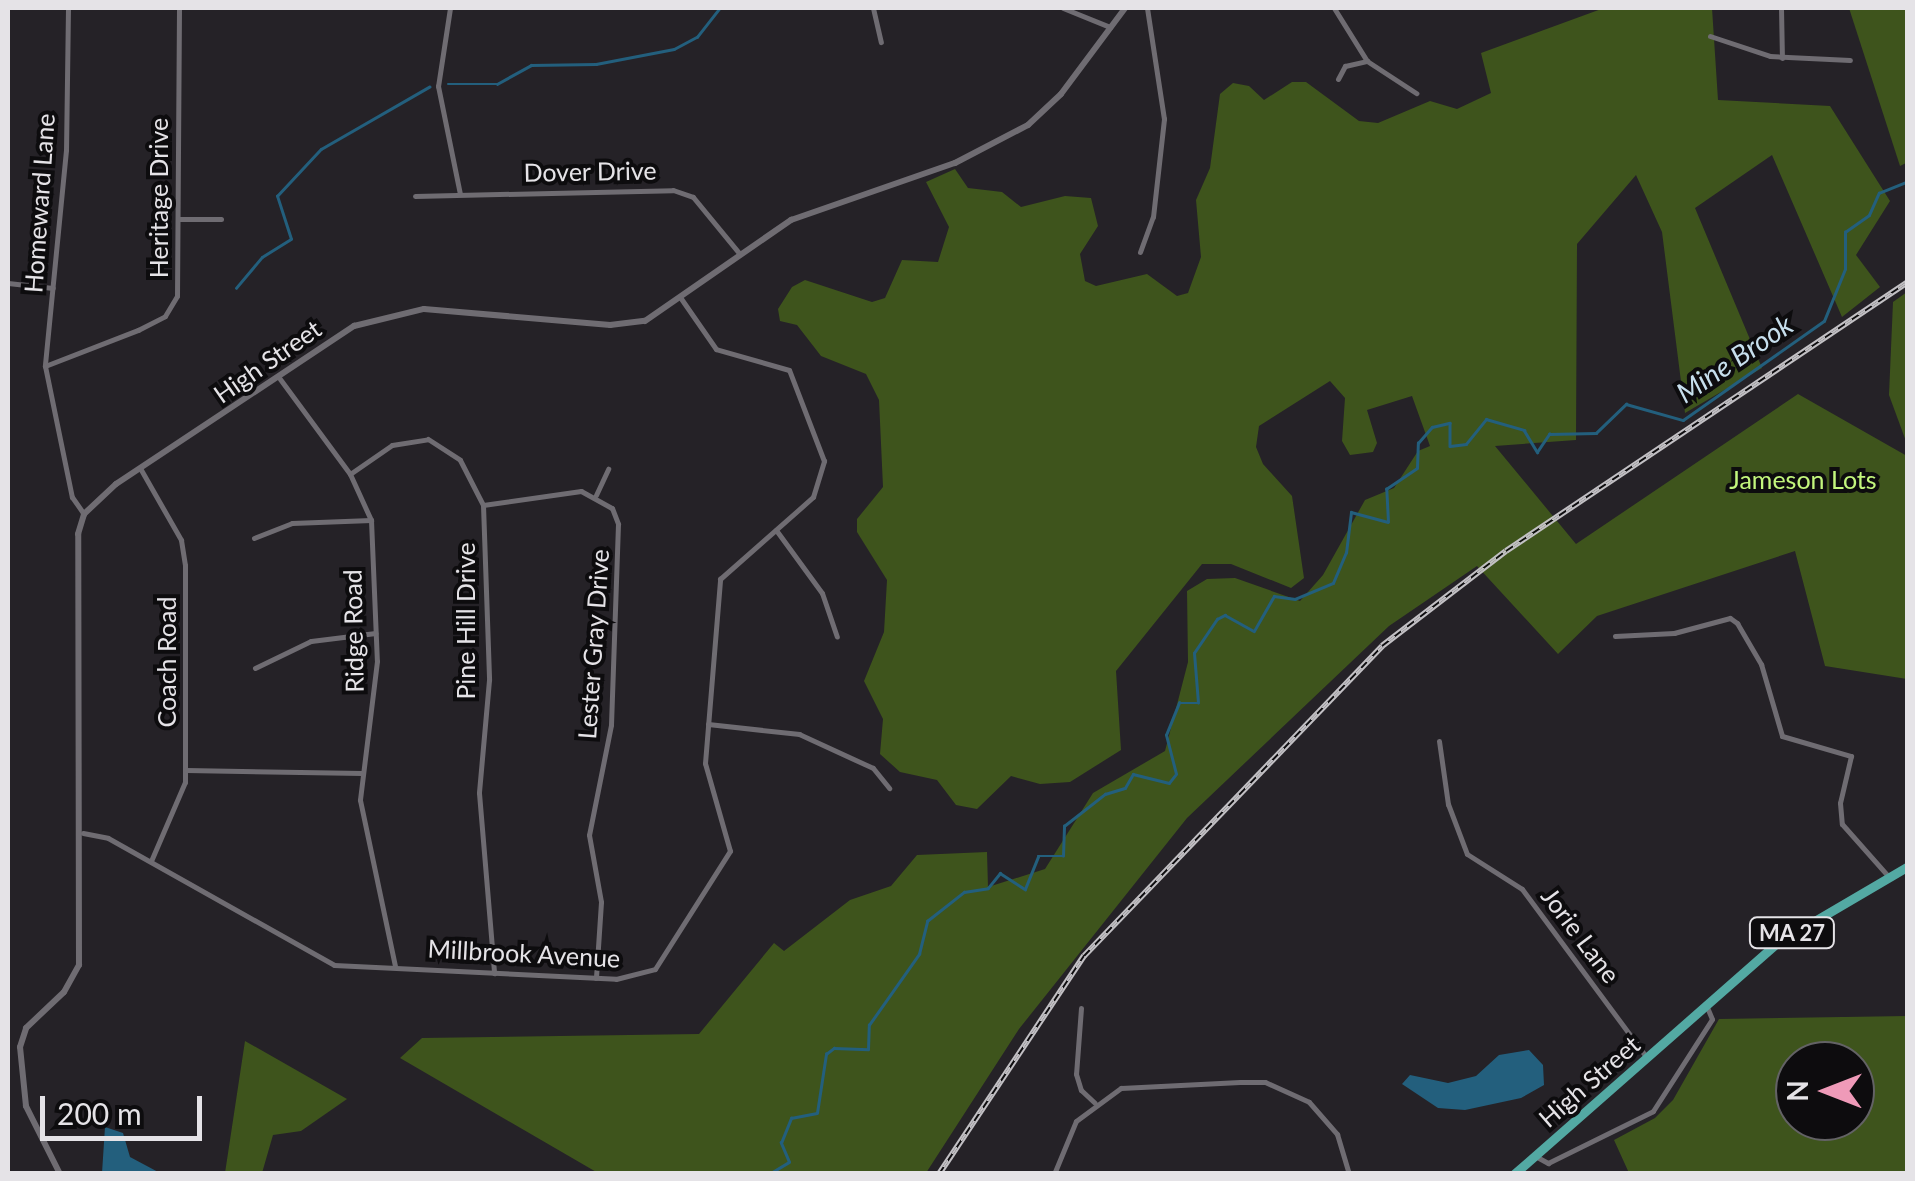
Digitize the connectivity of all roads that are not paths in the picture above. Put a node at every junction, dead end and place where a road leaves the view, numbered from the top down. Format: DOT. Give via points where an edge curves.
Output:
graph roads {
  1 [pos="68,8"];
  2 [pos="179,8"];
  3 [pos="450,8"];
  4 [pos="873,8"];
  5 [pos="1063,8"];
  6 [pos="1124,8"];
  7 [pos="1147,8"];
  8 [pos="1334,8"];
  9 [pos="1781,8"];
  10 [pos="1110,26"];
  11 [pos="1710,36"];
  12 [pos="880,42"];
  13 [pos="1782,58"];
  14 [pos="1850,60"];
  15 [pos="1367,61"];
  16 [pos="1338,79"];
  17 [pos="1416,93"];
  18 [pos="460,194"];
  19 [pos="415,196"];
  20 [pos="178,219"];
  21 [pos="221,219"];
  22 [pos="1140,252"];
  23 [pos="739,253"];
  24 [pos="8,284"];
  25 [pos="53,288"];
  26 [pos="680,297"];
  27 [pos="45,366"];
  28 [pos="280,380"];
  29 [pos="140,467"];
  30 [pos="608,469"];
  31 [pos="350,474"];
  32 [pos="596,495"];
  33 [pos="482,506"];
  34 [pos="84,514"];
  35 [pos="371,520"];
  36 [pos="776,530"];
  37 [pos="254,538"];
  38 [pos="376,633"];
  39 [pos="1614,636"];
  40 [pos="837,637"];
  41 [pos="255,668"];
  42 [pos="708,724"];
  43 [pos="1439,741"];
  44 [pos="186,770"];
  45 [pos="362,773"];
  46 [pos="889,788"];
  47 [pos="82,833"];
  48 [pos="151,861"];
  49 [pos="1900,872"];
  50 [pos="396,966"];
  51 [pos="494,973"];
  52 [pos="596,978"];
  53 [pos="1705,1006"];
  54 [pos="1081,1008"];
  55 [pos="1647,1058"];
  56 [pos="1095,1103"];
  57 [pos="1534,1154"];
  58 [pos="60,1174"];
  59 [pos="1054,1174"];
  60 [pos="1349,1174"];
  61 [pos="1514,1174"];
  1 -- 25 [label="street, Homeward Lane" via="66,150"];
  2 -- 20 [label="street, Heritage Drive"];
  3 -- 18 [label="street" via="438,86"];
  4 -- 12 [label="street"];
  5 -- 10 [label="street"];
  6 -- 10 [label="street, High Street"];
  7 -- 22 [label="street" via="1164,119 1154,216"];
  8 -- 15 [label="street"];
  9 -- 13 [label="street"];
  10 -- 23 [label="street, High Street" via="1028,125 954,164 806,213"];
  11 -- 13 [label="street"];
  13 -- 14 [label="street"];
  15 -- 16 [label="street" via="1345,66"];
  15 -- 17 [label="street"];
  18 -- 19 [label="street, Dover Drive"];
  18 -- 23 [label="street, Dover Drive" via="674,190 692,198"];
  20 -- 21 [label="street"];
  20 -- 27 [label="street, Heritage Drive" via="177,296 170,310 138,330"];
  23 -- 26 [label="street, High Street"];
  24 -- 25 [label="street"];
  25 -- 27 [label="street, Homeward Lane"];
  26 -- 28 [label="street, High Street" via="631,325 424,309 354,326 317,346"];
  26 -- 36 [label="street, Millbrook Avenue" via="716,349 780,364 797,382 822,449 822,473 813,497"];
  27 -- 34 [label="street, Homeward Lane" via="72,498"];
  28 -- 29 [label="street, High Street"];
  28 -- 31 [label="street, Ridge Road"];
  29 -- 34 [label="street, High Street"];
  29 -- 44 [label="street, Coach Road" via="184,552"];
  30 -- 32 [label="street"];
  31 -- 33 [label="street, Pine Hill Drive" via="392,445 428,439 460,460"];
  31 -- 35 [label="street, Ridge Road"];
  32 -- 33 [label="street" via="569,492"];
  32 -- 52 [label="street, Lester Gray Drive" via="612,508 621,537 611,725 589,836 601,902"];
  33 -- 51 [label="street, Pine Hill Drive" via="489,680 479,793"];
  34 -- 47 [label="street" via="78,534"];
  35 -- 37 [label="street" via="292,523"];
  35 -- 38 [label="street, Ridge Road"];
  36 -- 40 [label="street" via="822,592"];
  36 -- 42 [label="street, Millbrook Avenue" via="720,579"];
  38 -- 41 [label="street" via="312,641"];
  38 -- 45 [label="street, Ridge Road"];
  39 -- 49 [label="street" via="1674,633 1730,618 1737,623 1761,664 1782,736 1851,756 1842,824"];
  42 -- 46 [label="street" via="800,734 872,768"];
  42 -- 52 [label="street, Millbrook Avenue" via="706,779 730,831 727,862 655,969 639,978"];
  43 -- 55 [label="street, Jorie Lane" via="1448,804 1467,854 1522,889"];
  44 -- 45 [label="street"];
  44 -- 48 [label="street, Coach Road"];
  45 -- 50 [label="street, Ridge Road" via="365,842"];
  47 -- 48 [label="street, Millbrook Avenue" via="108,838"];
  47 -- 58 [label="street" via="79,964 20,1044 26,1106"];
  48 -- 50 [label="street, Millbrook Avenue" via="334,966"];
  49 -- 53 [label="main road, MA 27" via="1777,942"];
  50 -- 51 [label="street, Millbrook Avenue"];
  51 -- 52 [label="street, Millbrook Avenue"];
  53 -- 55 [label="main road, High Street / MA 27"];
  53 -- 57 [label="street" via="1712,1019 1653,1111 1548,1163"];
  54 -- 56 [label="street" via="1076,1074"];
  55 -- 57 [label="main road, High Street / MA 27"];
  56 -- 59 [label="street" via="1069,1132"];
  56 -- 60 [label="street" via="1133,1084 1266,1082 1320,1112 1342,1145"];
  57 -- 61 [label="main road, High Street / MA 27"];
}
